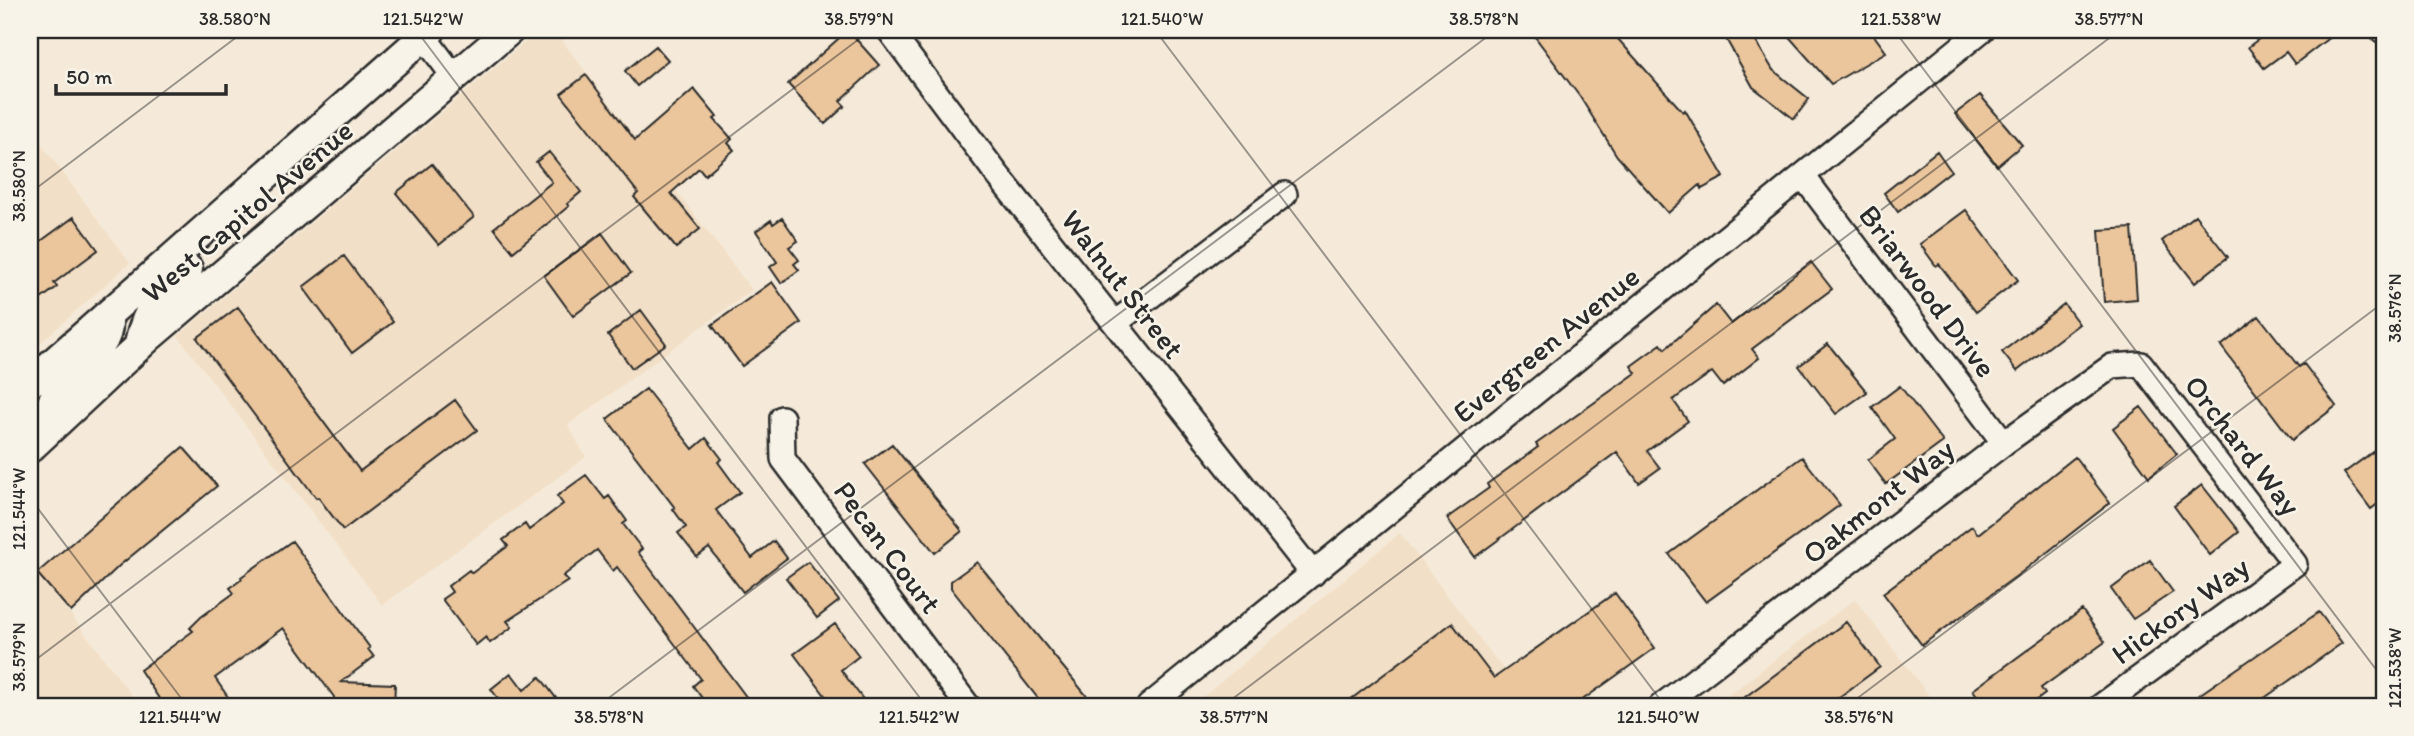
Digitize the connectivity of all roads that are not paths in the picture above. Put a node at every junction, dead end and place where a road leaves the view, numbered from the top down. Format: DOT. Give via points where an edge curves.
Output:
graph roads {
  1 [pos="510,30"];
  2 [pos="889,30"];
  3 [pos="1982,30"];
  4 [pos="425,32"];
  5 [pos="455,78"];
  6 [pos="1803,176"];
  7 [pos="256,184"];
  8 [pos="1284,194"];
  9 [pos="108,314"];
  10 [pos="1115,324"];
  11 [pos="138,348"];
  12 [pos="2141,364"];
  13 [pos="30,383"];
  14 [pos="782,418"];
  15 [pos="37,441"];
  16 [pos="2004,443"];
  17 [pos="2295,564"];
  18 [pos="1313,574"];
  19 [pos="968,706"];
  20 [pos="1149,706"];
  21 [pos="1661,706"];
  22 [pos="2101,706"];
  1 -- 5 [label="main road, West Capitol Avenue"];
  2 -- 10 [label="street, Walnut Street"];
  3 -- 6 [label="street, Evergreen Avenue"];
  4 -- 5 [label="street"];
  4 -- 7 [label="main road, West Capitol Avenue"];
  5 -- 11 [label="main road, West Capitol Avenue"];
  6 -- 16 [label="street, Briarwood Drive"];
  6 -- 18 [label="street, Evergreen Avenue"];
  7 -- 9 [label="main road, West Capitol Avenue"];
  7 -- 11 [label="main road" via="255,206 241,223 162,291 144,322"];
  8 -- 10 [label="street"];
  9 -- 13 [label="main road, West Capitol Avenue"];
  9 -- 15 [label="main road" via="105,341 61,386"];
  10 -- 18 [label="street, Walnut Street"];
  11 -- 15 [label="main road, West Capitol Avenue"];
  12 -- 16 [label="street, Oakmont Way" via="2112,366"];
  12 -- 17 [label="street, Orchard Way"];
  14 -- 19 [label="street, Pecan Court" via="783,459"];
  16 -- 21 [label="street, Oakmont Way"];
  17 -- 22 [label="street, Hickory Way"];
  18 -- 20 [label="street, Evergreen Avenue"];
}
